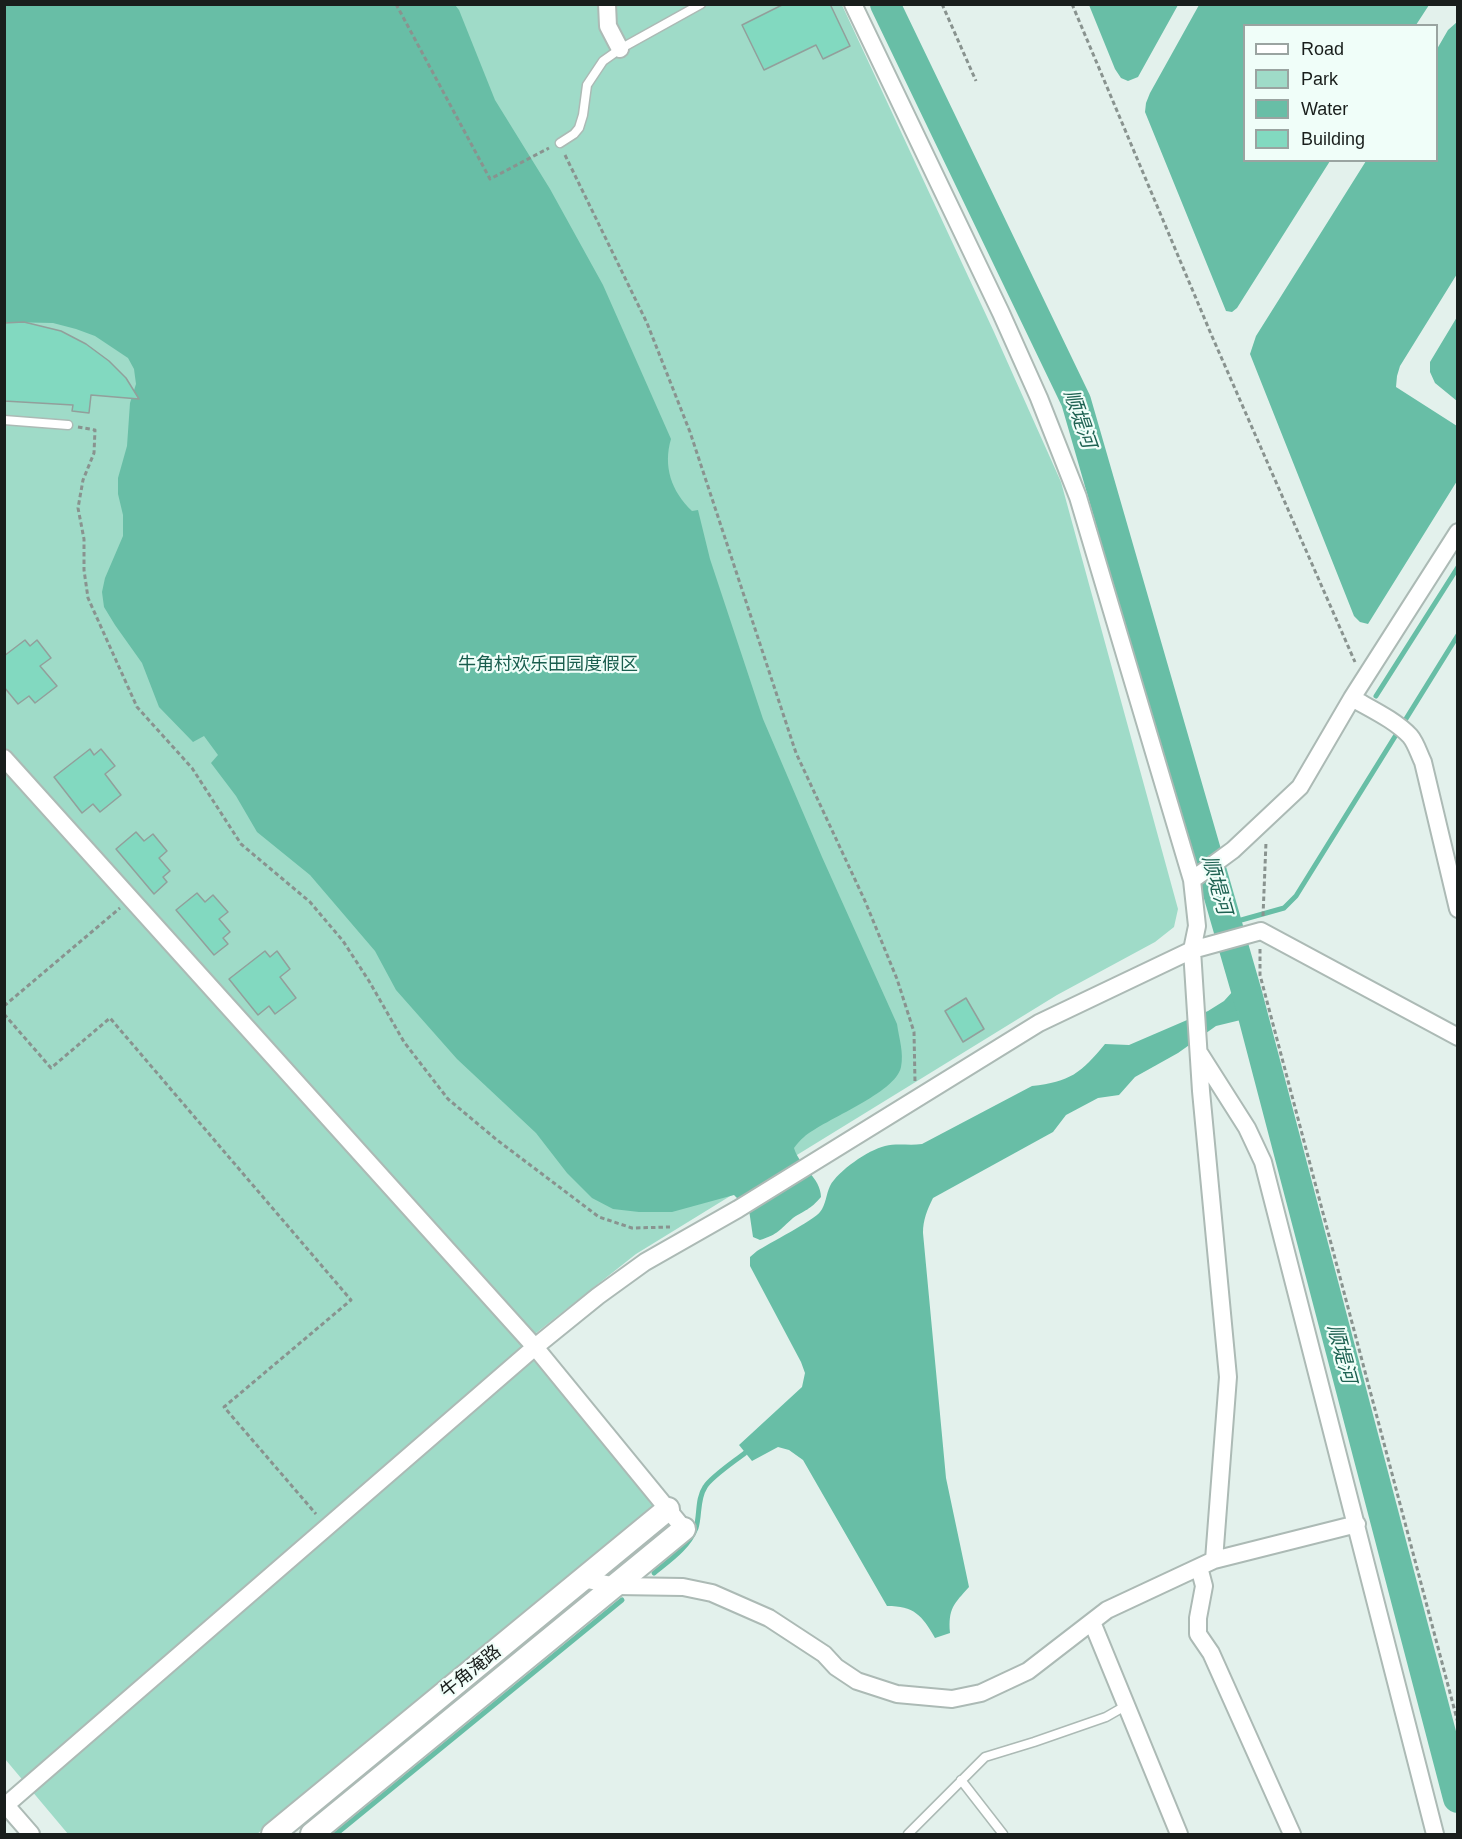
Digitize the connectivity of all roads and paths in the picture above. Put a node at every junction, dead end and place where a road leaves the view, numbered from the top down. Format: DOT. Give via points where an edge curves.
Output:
graph roads {
  1 [pos="396,4"];
  2 [pos="606,4"];
  3 [pos="702,4"];
  4 [pos="853,4"];
  5 [pos="942,4"];
  6 [pos="1072,4"];
  7 [pos="620,49"];
  8 [pos="976,81"];
  9 [pos="560,143"];
  10 [pos="4,420"];
  11 [pos="68,425"];
  12 [pos="1458,532"];
  13 [pos="1363,681"];
  14 [pos="1353,698"];
  15 [pos="4,758"];
  16 [pos="1265,820"];
  17 [pos="1192,880"];
  18 [pos="131,899"];
  19 [pos="1263,907"];
  20 [pos="1458,909"];
  21 [pos="1261,931"];
  22 [pos="1200,947"];
  23 [pos="4,1006"];
  24 [pos="4,1014"];
  25 [pos="1458,1037"];
  26 [pos="1198,1051"];
  27 [pos="915,1100"];
  28 [pos="675,1227"];
  29 [pos="535,1347"];
  30 [pos="668,1509"];
  31 [pos="1356,1524"];
  32 [pos="327,1527"];
  33 [pos="684,1529"];
  34 [pos="1215,1560"];
  35 [pos="1199,1567"];
  36 [pos="583,1579"];
  37 [pos="616,1586"];
  38 [pos="1092,1622"];
  39 [pos="1126,1705"];
  40 [pos="1458,1723"];
  41 [pos="961,1780"];
  42 [pos="5,1804"];
  43 [pos="31,1834"];
  44 [pos="273,1834"];
  45 [pos="312,1834"];
  46 [pos="908,1834"];
  47 [pos="1003,1834"];
  48 [pos="1179,1834"];
  49 [pos="1292,1834"];
  50 [pos="1435,1834"];
  1 -- 9 [label="path" via="490,179"];
  2 -- 7 [label="street" via="608,26"];
  3 -- 7 [label="lane"];
  4 -- 17 [label="street" via="1001,313 1078,497"];
  5 -- 8 [label="path"];
  6 -- 13 [label="path"];
  7 -- 9 [label="lane" via="597,68 587,86 579,128"];
  9 -- 27 [label="path" via="647,323 690,432 796,753 897,979 914,1032"];
  10 -- 11 [label="lane"];
  11 -- 28 [label="path" via="95,430 94,453 82,480 78,508 85,579 88,598 137,707 192,768 241,844 310,902 343,941 404,1042 448,1099 599,1217 632,1228"];
  12 -- 13 [label="street"];
  13 -- 14 [label="street"];
  14 -- 16 [label="street" via="1300,787"];
  14 -- 20 [label="street" via="1402,730 1415,744 1423,762"];
  15 -- 18 [label="street"];
  16 -- 17 [label="street"];
  16 -- 19 [label="path"];
  17 -- 22 [label="street"];
  18 -- 23 [label="path"];
  18 -- 29 [label="street"];
  21 -- 22 [label="street"];
  21 -- 25 [label="street"];
  21 -- 40 [label="path" via="1260,975"];
  22 -- 26 [label="street"];
  22 -- 27 [label="street" via="1039,1023"];
  24 -- 32 [label="path" via="51,1068 110,1018 351,1300 224,1407"];
  26 -- 31 [label="street" via="1263,1162"];
  26 -- 34 [label="street" via="1228,1377"];
  27 -- 29 [label="street" via="645,1262"];
  29 -- 30 [label="street"];
  29 -- 32 [label="street"];
  30 -- 33 [label="street"];
  30 -- 36 [label="street, 牛角淹路"];
  31 -- 34 [label="street"];
  31 -- 50 [label="street"];
  32 -- 42 [label="street"];
  33 -- 37 [label="street, 牛角淹路"];
  34 -- 35 [label="street"];
  35 -- 38 [label="street" via="1107,1610"];
  35 -- 49 [label="street" via="1204,1586 1198,1634 1211,1653"];
  36 -- 37 [label="street"];
  36 -- 44 [label="street, 牛角淹路"];
  37 -- 38 [label="street" via="683,1587 712,1593 769,1618 857,1681 897,1694 952,1699 981,1693 1028,1671"];
  37 -- 45 [label="street, 牛角淹路"];
  38 -- 39 [label="street"];
  39 -- 41 [label="lane" via="1106,1717 985,1757"];
  39 -- 48 [label="street"];
  41 -- 46 [label="lane"];
  41 -- 47 [label="lane"];
  42 -- 43 [label="street"];
}
